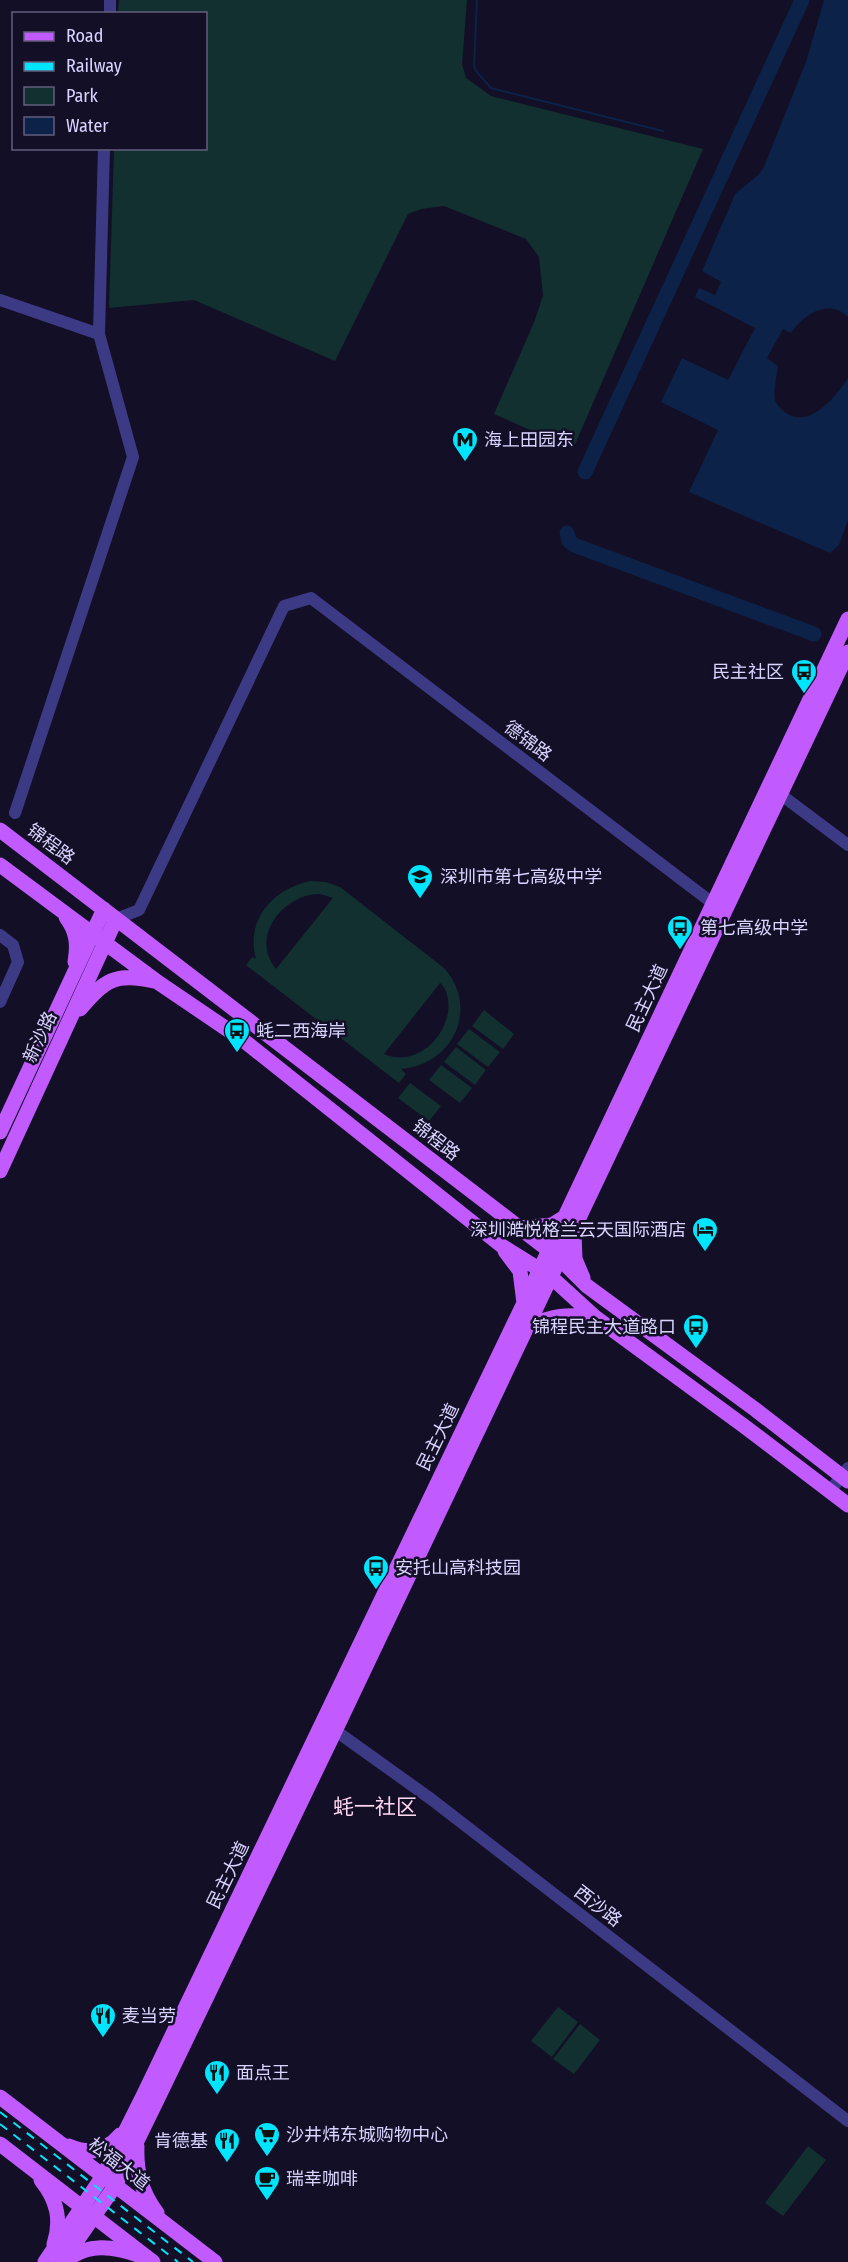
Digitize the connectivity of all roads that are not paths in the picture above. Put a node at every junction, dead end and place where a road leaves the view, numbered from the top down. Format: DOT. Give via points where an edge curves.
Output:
graph roads {
  1 [pos="104,150"];
  2 [pos="0,300"];
  3 [pos="99,334"];
  4 [pos="848,619"];
  5 [pos="848,652"];
  6 [pos="780,794"];
  7 [pos="15,813"];
  8 [pos="0,830"];
  9 [pos="848,845"];
  10 [pos="0,864"];
  11 [pos="719,908"];
  12 [pos="63,912"];
  13 [pos="110,914"];
  14 [pos="93,933"];
  15 [pos="0,935"];
  16 [pos="106,942"];
  17 [pos="73,975"];
  18 [pos="159,983"];
  19 [pos="0,1002"];
  20 [pos="68,1023"];
  21 [pos="0,1132"];
  22 [pos="0,1171"];
  23 [pos="565,1217"];
  24 [pos="519,1228"];
  25 [pos="574,1230"];
  26 [pos="502,1246"];
  27 [pos="554,1254"];
  28 [pos="545,1273"];
  29 [pos="587,1286"];
  30 [pos="524,1303"];
  31 [pos="595,1317"];
  32 [pos="526,1327"];
  33 [pos="846,1475"];
  34 [pos="830,1491"];
  35 [pos="848,1505"];
  36 [pos="329,1726"];
  37 [pos="0,2097"];
  38 [pos="848,2121"];
  39 [pos="127,2126"];
  40 [pos="138,2139"];
  41 [pos="57,2141"];
  42 [pos="0,2144"];
  43 [pos="32,2168"];
  44 [pos="109,2181"];
  45 [pos="82,2208"];
  46 [pos="95,2217"];
  47 [pos="168,2227"];
  48 [pos="151,2260"];
  49 [pos="55,2261"];
  50 [pos="215,2262"];
  1 -- 3 [label="street"];
  2 -- 3 [label="street"];
  3 -- 7 [label="street" via="133,457"];
  4 -- 11 [label="main road, 民主大道"];
  5 -- 6 [label="main road, 民主大道"];
  6 -- 9 [label="street"];
  6 -- 11 [label="main road, 民主大道"];
  8 -- 13 [label="main road, 锦程路"];
  10 -- 12 [label="main road"];
  11 -- 13 [label="street, 德锦路" via="310,598 284,606 139,910"];
  11 -- 23 [label="main road, 民主大道"];
  11 -- 25 [label="main road, 民主大道"];
  12 -- 14 [label="main road"];
  12 -- 17 [label="main road" via="75,929 78,946"];
  13 -- 14 [label="main road, 新沙路"];
  13 -- 16 [label="main road, 新沙路"];
  13 -- 24 [label="main road, 锦程路"];
  14 -- 16 [label="main road"];
  14 -- 17 [label="main road, 新沙路"];
  15 -- 19 [label="street" via="13,945 18,962"];
  16 -- 18 [label="main road"];
  16 -- 20 [label="main road, 新沙路"];
  17 -- 21 [label="main road, 新沙路"];
  18 -- 20 [label="main road" via="134,976 120,977 99,987"];
  18 -- 26 [label="main road" via="243,1040"];
  20 -- 22 [label="main road, 新沙路"];
  23 -- 24 [label="main road" via="552,1224"];
  23 -- 27 [label="main road, 民主大道"];
  24 -- 27 [label="main road, 锦程路"];
  25 -- 27 [label="main road, 民主大道"];
  25 -- 29 [label="main road" via="575,1258"];
  26 -- 28 [label="main road"];
  26 -- 30 [label="main road" via="520,1270"];
  27 -- 28 [label="main road, 民主大道"];
  27 -- 29 [label="main road, 锦程路"];
  28 -- 30 [label="main road, 民主大道"];
  28 -- 31 [label="main road"];
  28 -- 32 [label="main road, 民主大道"];
  29 -- 33 [label="main road, 锦程路"];
  30 -- 36 [label="main road, 民主大道"];
  31 -- 32 [label="main road" via="566,1314"];
  31 -- 34 [label="main road"];
  32 -- 36 [label="main road, 民主大道"];
  33 -- 34 [label="street"];
  34 -- 35 [label="main road"];
  36 -- 38 [label="street, 西沙路" via="431,1799"];
  36 -- 39 [label="main road, 民主大道"];
  36 -- 40 [label="main road, 民主大道"];
  37 -- 41 [label="main road, 松福大道"];
  39 -- 41 [label="main road" via="113,2143 99,2151 86,2151"];
  39 -- 44 [label="main road, 民主大道"];
  40 -- 44 [label="main road, 民主大道"];
  40 -- 47 [label="main road" via="141,2187"];
  41 -- 44 [label="main road, 松福大道"];
  42 -- 43 [label="main road"];
  43 -- 45 [label="main road"];
  43 -- 49 [label="main road" via="58,2211"];
  44 -- 45 [label="main road, 民主大道"];
  44 -- 46 [label="main road, 民主大道"];
  44 -- 47 [label="main road, 松福大道"];
  45 -- 46 [label="main road"];
  45 -- 49 [label="main road, 民主大道"];
  46 -- 48 [label="main road"];
  46 -- 49 [label="main road, 民主大道"];
  47 -- 50 [label="main road, 松福大道"];
  48 -- 49 [label="main road" via="115,2248 98,2247"];
}
